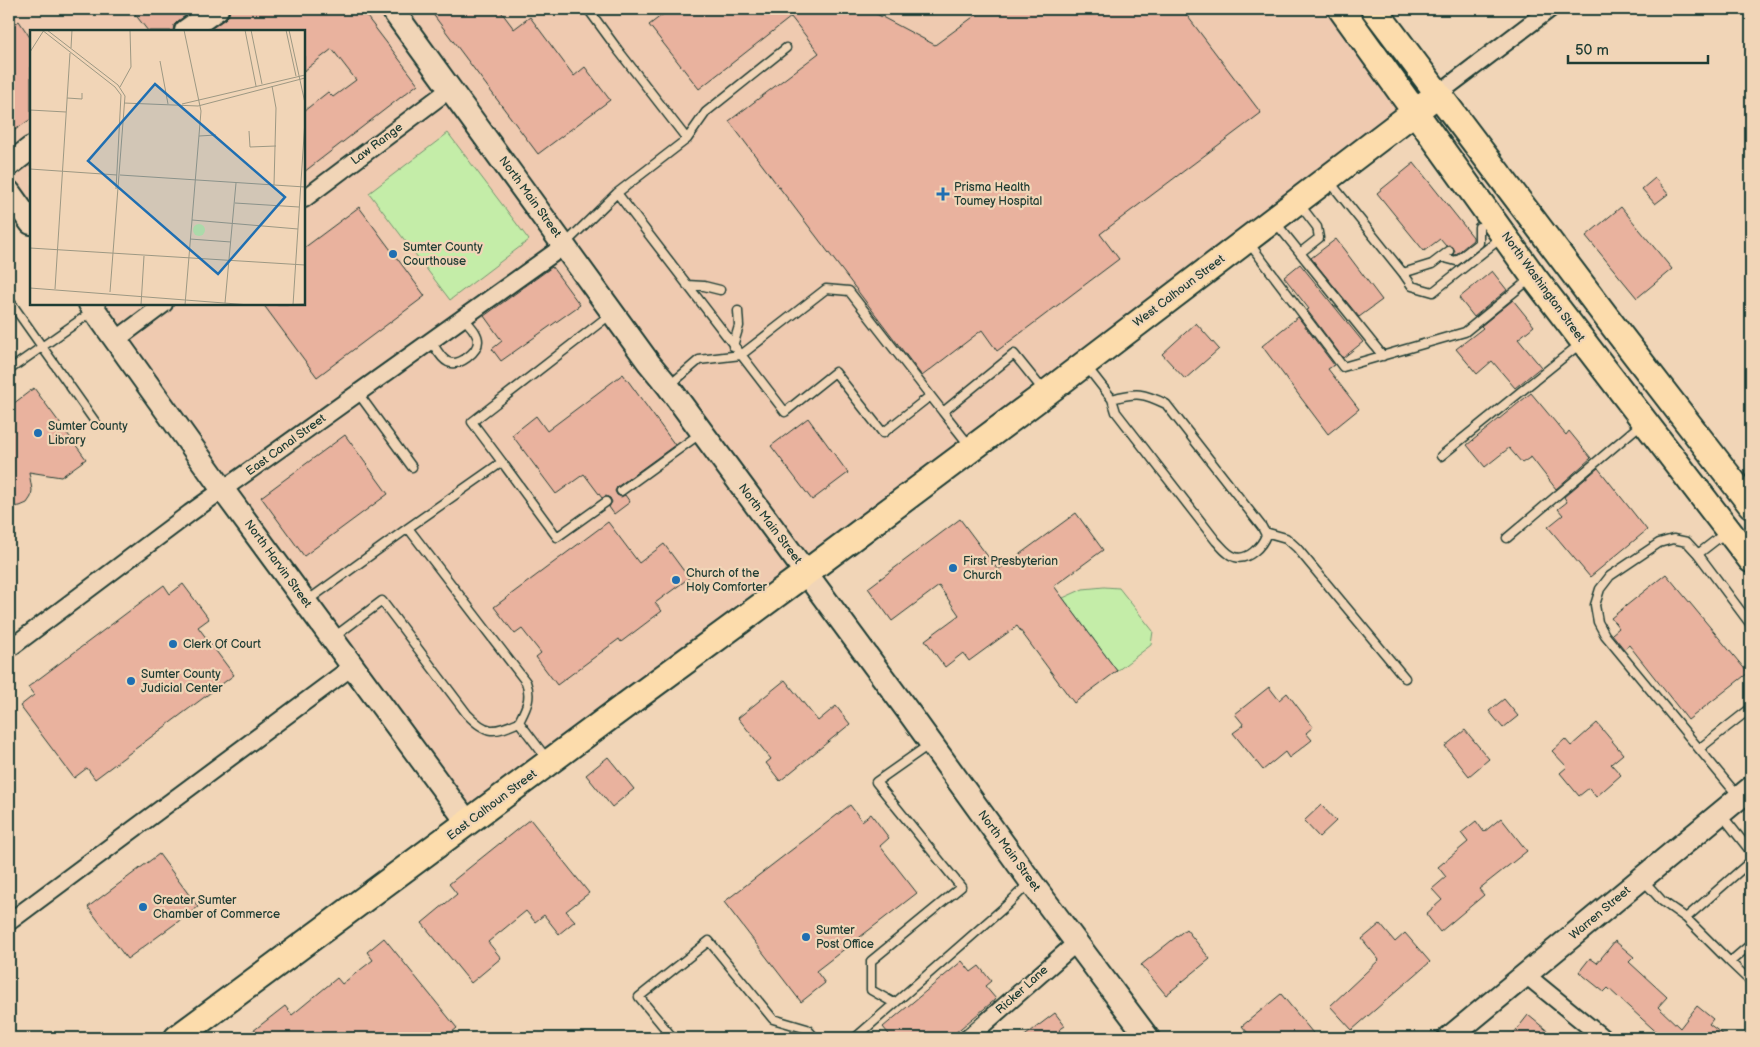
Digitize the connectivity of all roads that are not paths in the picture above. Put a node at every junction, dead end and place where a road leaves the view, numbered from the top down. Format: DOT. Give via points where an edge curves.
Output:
graph roads {
  1 [pos="217,9"];
  2 [pos="392,9"];
  3 [pos="588,9"];
  4 [pos="1341,9"];
  5 [pos="1374,9"];
  6 [pos="1550,9"];
  7 [pos="187,30"];
  8 [pos="786,48"];
  9 [pos="450,89"];
  10 [pos="1438,94"];
  11 [pos="1415,112"];
  12 [pos="687,138"];
  13 [pos="30,149"];
  14 [pos="9,165"];
  15 [pos="1328,178"];
  16 [pos="9,192"];
  17 [pos="617,192"];
  18 [pos="305,198"];
  19 [pos="1297,201"];
  20 [pos="1274,219"];
  21 [pos="30,222"];
  22 [pos="1492,226"];
  23 [pos="1471,233"];
  24 [pos="1246,240"];
  25 [pos="565,245"];
  26 [pos="1449,251"];
  27 [pos="1300,253"];
  28 [pos="1441,257"];
  29 [pos="1403,273"];
  30 [pos="1533,276"];
  31 [pos="687,285"];
  32 [pos="720,290"];
  33 [pos="9,300"];
  34 [pos="163,305"];
  35 [pos="92,307"];
  36 [pos="738,311"];
  37 [pos="614,313"];
  38 [pos="463,317"];
  39 [pos="116,340"];
  40 [pos="431,341"];
  41 [pos="1583,341"];
  42 [pos="733,346"];
  43 [pos="42,347"];
  44 [pos="741,355"];
  45 [pos="1382,356"];
  46 [pos="1084,364"];
  47 [pos="9,370"];
  48 [pos="668,386"];
  49 [pos="358,394"];
  50 [pos="1045,394"];
  51 [pos="930,396"];
  52 [pos="1112,399"];
  53 [pos="943,412"];
  54 [pos="1645,421"];
  55 [pos="96,423"];
  56 [pos="702,432"];
  57 [pos="972,449"];
  58 [pos="1441,456"];
  59 [pos="502,462"];
  60 [pos="412,466"];
  61 [pos="223,490"];
  62 [pos="621,491"];
  63 [pos="606,502"];
  64 [pos="1751,505"];
  65 [pos="408,528"];
  66 [pos="1728,530"];
  67 [pos="1265,532"];
  68 [pos="1507,538"];
  69 [pos="1698,554"];
  70 [pos="1751,560"];
  71 [pos="807,572"];
  72 [pos="306,602"];
  73 [pos="1751,625"];
  74 [pos="332,638"];
  75 [pos="9,649"];
  76 [pos="353,666"];
  77 [pos="1404,678"];
  78 [pos="1751,708"];
  79 [pos="519,722"];
  80 [pos="931,743"];
  81 [pos="1699,749"];
  82 [pos="550,762"];
  83 [pos="1745,793"];
  84 [pos="1721,813"];
  85 [pos="468,823"];
  86 [pos="1751,852"];
  87 [pos="1751,861"];
  88 [pos="1642,878"];
  89 [pos="1030,881"];
  90 [pos="1686,918"];
  91 [pos="9,922"];
  92 [pos="1076,943"];
  93 [pos="1751,944"];
  94 [pos="1730,962"];
  95 [pos="1526,975"];
  96 [pos="1751,982"];
  97 [pos="894,1003"];
  98 [pos="177,1038"];
  99 [pos="673,1038"];
  100 [pos="815,1038"];
  101 [pos="855,1038"];
  102 [pos="968,1038"];
  103 [pos="1148,1038"];
  104 [pos="1449,1038"];
  105 [pos="1602,1038"];
  1 -- 7 [label="main road"];
  2 -- 9 [label="main road, North Main Street"];
  3 -- 12 [label="lane"];
  4 -- 11 [label="main road, North Washington Street"];
  5 -- 10 [label="main road"];
  6 -- 10 [label="street, West Calhoun Street"];
  8 -- 12 [label="lane" via="706,112"];
  9 -- 18 [label="street, Law Range"];
  9 -- 25 [label="main road, North Main Street"];
  10 -- 11 [label="main road, West Calhoun Street"];
  10 -- 64 [label="main road"];
  11 -- 15 [label="main road, West Calhoun Street"];
  11 -- 22 [label="main road, North Washington Street"];
  12 -- 17 [label="lane"];
  13 -- 14 [label="main road"];
  15 -- 19 [label="main road, West Calhoun Street"];
  15 -- 29 [label="lane"];
  16 -- 21 [label="main road"];
  17 -- 25 [label="lane"];
  17 -- 31 [label="lane"];
  19 -- 20 [label="main road, West Calhoun Street"];
  19 -- 27 [label="lane" via="1317,227 1319,238"];
  20 -- 24 [label="main road, West Calhoun Street"];
  20 -- 27 [label="lane"];
  22 -- 23 [label="lane"];
  22 -- 28 [label="lane" via="1479,243 1456,261"];
  22 -- 29 [label="lane" via="1433,292 1412,286"];
  22 -- 30 [label="main road, North Washington Street"];
  24 -- 45 [label="lane" via="1343,366"];
  24 -- 46 [label="main road, West Calhoun Street"];
  25 -- 37 [label="main road, North Main Street"];
  25 -- 38 [label="street, East Canal Street"];
  26 -- 28 [label="lane"];
  27 -- 45 [label="lane"];
  28 -- 29 [label="lane" via="1432,264"];
  30 -- 41 [label="main road, North Washington Street"];
  30 -- 45 [label="lane" via="1464,332"];
  31 -- 32 [label="lane"];
  31 -- 42 [label="lane"];
  33 -- 43 [label="lane"];
  34 -- 39 [label="street"];
  35 -- 39 [label="main road, North Harvin Street"];
  35 -- 43 [label="lane"];
  36 -- 42 [label="lane" via="739,326"];
  37 -- 48 [label="main road, North Main Street"];
  37 -- 59 [label="lane" via="472,422"];
  38 -- 40 [label="street, East Canal Street"];
  38 -- 40 [label="lane" via="475,332 478,342 474,351 460,362 444,360"];
  39 -- 61 [label="main road, North Harvin Street"];
  40 -- 49 [label="street, East Canal Street"];
  41 -- 54 [label="main road, North Washington Street"];
  41 -- 58 [label="lane"];
  42 -- 44 [label="lane"];
  43 -- 47 [label="lane"];
  43 -- 55 [label="lane"];
  44 -- 48 [label="lane" via="699,360"];
  44 -- 51 [label="lane" via="826,289 849,291"];
  44 -- 51 [label="lane" via="785,412 835,372 883,433"];
  46 -- 50 [label="main road, West Calhoun Street"];
  46 -- 52 [label="lane"];
  48 -- 56 [label="main road, North Main Street"];
  49 -- 60 [label="lane"];
  49 -- 61 [label="street, East Canal Street"];
  50 -- 53 [label="lane" via="1014,354"];
  50 -- 57 [label="main road, West Calhoun Street"];
  51 -- 53 [label="lane"];
  52 -- 67 [label="lane" via="1146,394 1166,404"];
  52 -- 67 [label="lane" via="1116,412 1228,553 1236,558 1245,557 1263,542"];
  53 -- 57 [label="lane"];
  54 -- 66 [label="main road, North Washington Street"];
  54 -- 68 [label="lane"];
  56 -- 62 [label="lane"];
  56 -- 71 [label="main road, North Main Street"];
  57 -- 71 [label="main road, West Calhoun Street"];
  59 -- 63 [label="lane" via="557,536"];
  59 -- 65 [label="lane"];
  61 -- 72 [label="main road, North Harvin Street"];
  61 -- 75 [label="street, East Canal Street"];
  65 -- 72 [label="lane"];
  65 -- 79 [label="lane" via="526,682 529,700"];
  66 -- 69 [label="lane"];
  66 -- 70 [label="main road, North Washington Street"];
  67 -- 77 [label="lane" via="1286,538 1297,548"];
  69 -- 73 [label="lane"];
  69 -- 81 [label="lane" via="1686,542 1673,539 1659,542 1610,576 1594,605 1605,635"];
  71 -- 80 [label="main road, North Main Street"];
  71 -- 82 [label="main road, East Calhoun Street"];
  72 -- 74 [label="main road, North Harvin Street"];
  74 -- 76 [label="main road, North Harvin Street"];
  74 -- 79 [label="lane" via="382,601 478,726 499,731"];
  76 -- 85 [label="main road, North Harvin Street"];
  76 -- 91 [label="street"];
  78 -- 81 [label="lane"];
  79 -- 82 [label="lane"];
  80 -- 89 [label="main road, North Main Street"];
  80 -- 97 [label="lane" via="876,782 961,887 871,961 871,990"];
  81 -- 83 [label="lane"];
  82 -- 85 [label="main road, East Calhoun Street"];
  83 -- 84 [label="main road, Warren Street"];
  84 -- 86 [label="lane"];
  84 -- 88 [label="main road, Warren Street"];
  85 -- 98 [label="main road, East Calhoun Street"];
  87 -- 90 [label="lane"];
  88 -- 90 [label="lane" via="1662,901"];
  88 -- 95 [label="main road, Warren Street"];
  89 -- 92 [label="main road, North Main Street"];
  89 -- 97 [label="lane" via="1008,905"];
  90 -- 94 [label="lane"];
  92 -- 102 [label="street, Ricker Lane"];
  92 -- 103 [label="main road, North Main Street"];
  93 -- 94 [label="lane"];
  94 -- 96 [label="lane"];
  95 -- 104 [label="main road, Warren Street"];
  95 -- 105 [label="street"];
  97 -- 101 [label="lane"];
  99 -- 100 [label="lane" via="639,998 710,941 774,1019 806,1029"];
}
